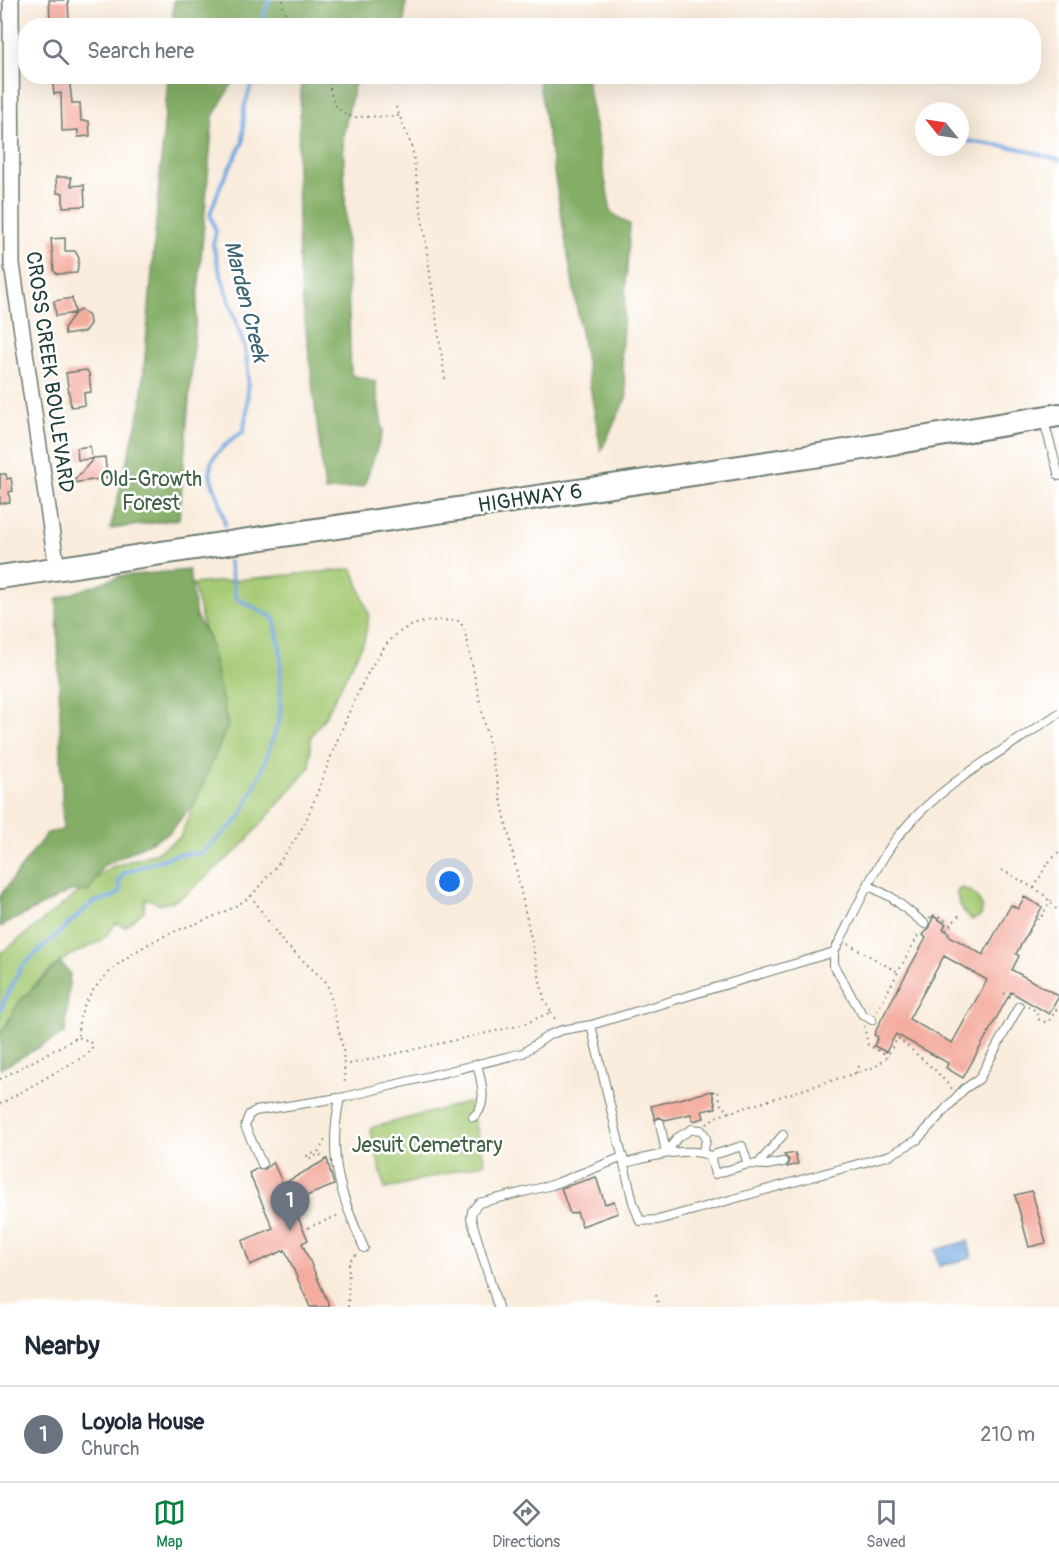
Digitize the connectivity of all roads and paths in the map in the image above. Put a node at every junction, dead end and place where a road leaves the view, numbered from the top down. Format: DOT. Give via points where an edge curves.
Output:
graph roads {
  1 [pos="12,0"];
  2 [pos="283,0"];
  3 [pos="289,18"];
  4 [pos="329,84"];
  5 [pos="396,107"];
  6 [pos="400,116"];
  7 [pos="445,379"];
  8 [pos="1051,416"];
  9 [pos="1059,476"];
  10 [pos="57,569"];
  11 [pos="0,577"];
  12 [pos="1059,713"];
  13 [pos="1059,852"];
  14 [pos="1002,870"];
  15 [pos="869,886"];
  16 [pos="1034,888"];
  17 [pos="251,896"];
  18 [pos="1051,900"];
  19 [pos="1059,912"];
  20 [pos="961,913"];
  21 [pos="931,916"];
  22 [pos="1037,919"];
  23 [pos="950,924"];
  24 [pos="924,926"];
  25 [pos="946,930"];
  26 [pos="850,945"];
  27 [pos="834,952"];
  28 [pos="898,972"];
  29 [pos="1004,993"];
  30 [pos="1059,1005"];
  31 [pos="1019,1006"];
  32 [pos="877,1010"];
  33 [pos="862,1014"];
  34 [pos="872,1020"];
  35 [pos="591,1025"];
  36 [pos="78,1037"];
  37 [pos="888,1056"];
  38 [pos="860,1064"];
  39 [pos="345,1065"];
  40 [pos="477,1065"];
  41 [pos="856,1073"];
  42 [pos="0,1079"];
  43 [pos="713,1092"];
  44 [pos="958,1096"];
  45 [pos="342,1098"];
  46 [pos="0,1104"];
  47 [pos="730,1112"];
  48 [pos="474,1117"];
  49 [pos="660,1123"];
  50 [pos="701,1130"];
  51 [pos="783,1135"];
  52 [pos="323,1141"];
  53 [pos="702,1152"];
  54 [pos="666,1153"];
  55 [pos="321,1156"];
  56 [pos="710,1156"];
  57 [pos="624,1160"];
  58 [pos="783,1162"];
  59 [pos="759,1163"];
  60 [pos="262,1164"];
  61 [pos="748,1164"];
  62 [pos="343,1213"];
  63 [pos="308,1228"];
  64 [pos="364,1248"];
  65 [pos="349,1261"];
  66 [pos="656,1295"];
  67 [pos="348,1307"];
  68 [pos="498,1307"];
  69 [pos="659,1307"];
  1 -- 10 [label="street, CROSS CREEK BOULEVARD" via="12,264"];
  2 -- 3 [label="path"];
  4 -- 6 [label="path" via="333,104 346,115"];
  5 -- 6 [label="path"];
  6 -- 7 [label="path" via="412,147"];
  8 -- 9 [label="lane"];
  8 -- 10 [label="main road, HIGHWAY 6" via="827,454"];
  10 -- 11 [label="main road, HIGHWAY 6"];
  12 -- 15 [label="lane" via="933,800 898,837"];
  13 -- 16 [label="path" via="1047,864"];
  14 -- 16 [label="path"];
  15 -- 24 [label="lane" via="891,897"];
  15 -- 27 [label="lane"];
  16 -- 18 [label="path"];
  17 -- 36 [label="path" via="206,921 148,945 102,979 81,1015"];
  17 -- 39 [label="path" via="282,941 327,983"];
  17 -- 39 [label="path" via="306,820 332,751 381,654 397,634 412,626 436,620 460,621 544,999 551,1012 522,1025"];
  18 -- 19 [label="path"];
  18 -- 22 [label="path"];
  20 -- 23 [label="path"];
  21 -- 23 [label="path"];
  23 -- 25 [label="path"];
  24 -- 28 [label="path"];
  26 -- 28 [label="path"];
  27 -- 33 [label="lane" via="834,966"];
  27 -- 35 [label="lane"];
  28 -- 32 [label="path"];
  29 -- 30 [label="path" via="1036,1011 1038,1019 1045,1023"];
  31 -- 44 [label="lane" via="979,1079"];
  33 -- 34 [label="lane"];
  33 -- 37 [label="path" via="868,1045"];
  35 -- 40 [label="lane" via="562,1030 524,1053"];
  35 -- 57 [label="lane"];
  36 -- 42 [label="path"];
  36 -- 46 [label="path" via="93,1046 88,1054"];
  37 -- 41 [label="path" via="882,1064"];
  37 -- 44 [label="path" via="898,1038"];
  38 -- 41 [label="path"];
  39 -- 45 [label="path"];
  40 -- 45 [label="lane"];
  40 -- 48 [label="lane" via="482,1103"];
  41 -- 47 [label="path"];
  43 -- 47 [label="path" via="718,1091 721,1105"];
  44 -- 57 [label="lane" via="917,1140 890,1155 658,1220 640,1221"];
  45 -- 60 [label="lane" via="249,1115 245,1126"];
  45 -- 64 [label="lane" via="334,1137 336,1174"];
  47 -- 50 [label="path" via="715,1117"];
  49 -- 54 [label="lane"];
  50 -- 53 [label="lane" via="707,1142"];
  50 -- 54 [label="lane" via="688,1130"];
  51 -- 59 [label="lane"];
  52 -- 55 [label="path" via="319,1151 307,1156"];
  53 -- 54 [label="lane"];
  53 -- 56 [label="lane"];
  54 -- 57 [label="lane"];
  56 -- 61 [label="lane" via="742,1146"];
  56 -- 61 [label="lane" via="715,1174"];
  57 -- 68 [label="lane" via="474,1207 471,1218"];
  58 -- 59 [label="lane"];
  59 -- 61 [label="lane"];
  62 -- 63 [label="path"];
  65 -- 67 [label="path"];
  66 -- 69 [label="path"];
}
